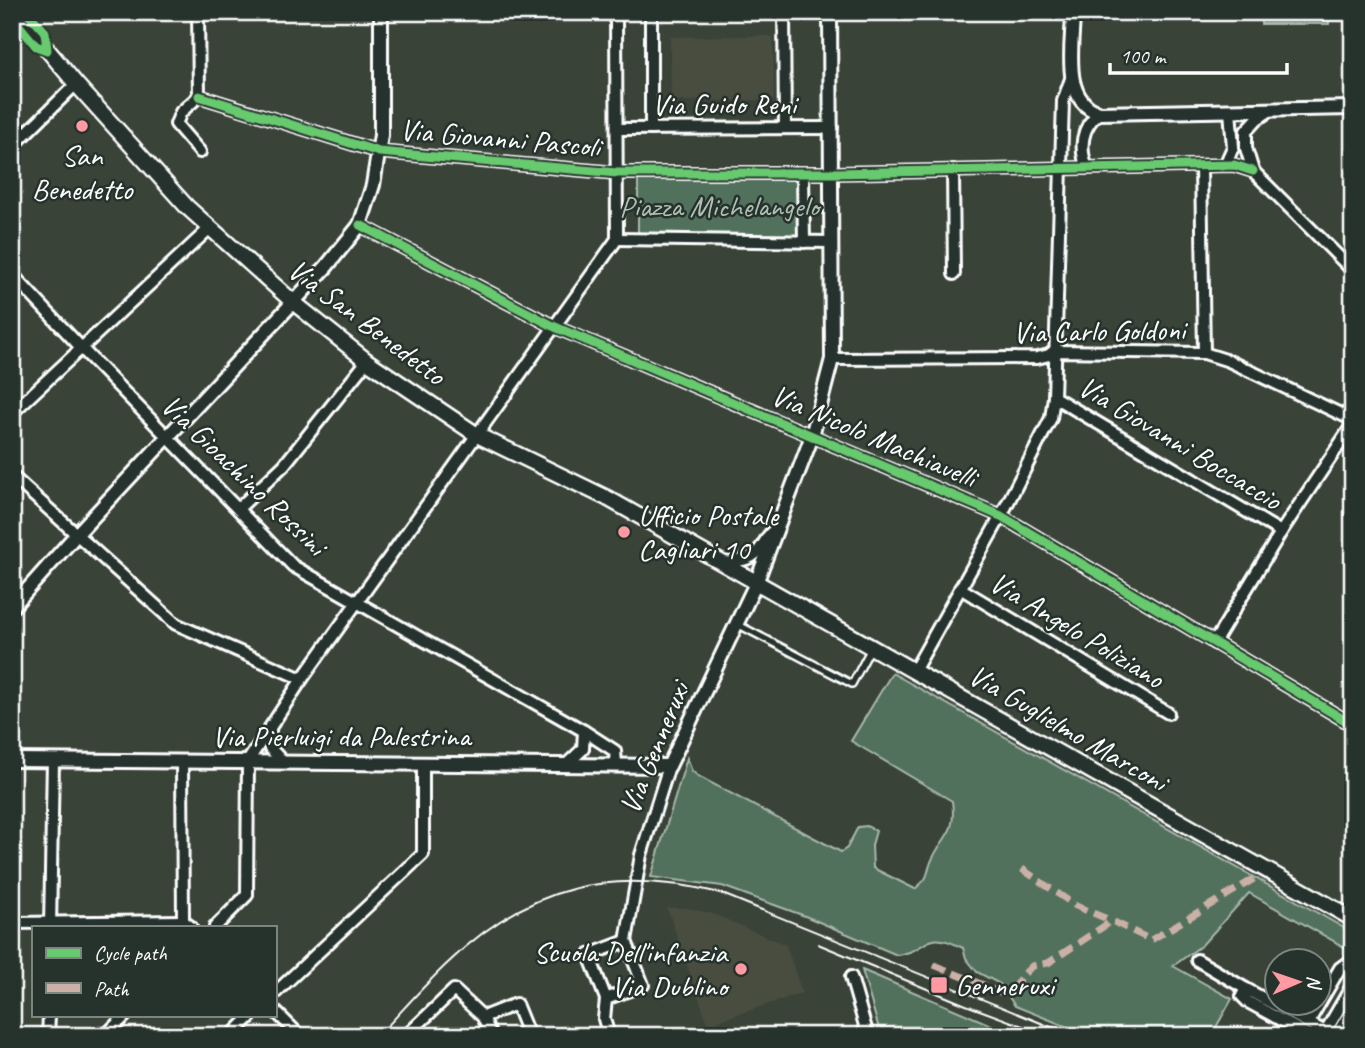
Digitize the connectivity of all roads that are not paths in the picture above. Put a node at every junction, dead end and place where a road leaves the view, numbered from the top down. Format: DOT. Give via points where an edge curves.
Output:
graph roads {
  1 [pos="16,12"];
  2 [pos="198,12"];
  3 [pos="381,12"];
  4 [pos="616,12"];
  5 [pos="651,12"];
  6 [pos="784,12"];
  7 [pos="830,12"];
  8 [pos="1073,12"];
  9 [pos="1072,76"];
  10 [pos="76,84"];
  11 [pos="199,96"];
  12 [pos="1353,108"];
  13 [pos="1272,110"];
  14 [pos="1230,111"];
  15 [pos="1098,113"];
  16 [pos="785,128"];
  17 [pos="832,128"];
  18 [pos="651,129"];
  19 [pos="617,130"];
  20 [pos="12,147"];
  21 [pos="200,152"];
  22 [pos="379,152"];
  23 [pos="1225,165"];
  24 [pos="1201,166"];
  25 [pos="1061,169"];
  26 [pos="1087,169"];
  27 [pos="953,170"];
  28 [pos="1253,171"];
  29 [pos="617,173"];
  30 [pos="803,173"];
  31 [pos="833,173"];
  32 [pos="360,225"];
  33 [pos="210,228"];
  34 [pos="617,239"];
  35 [pos="804,242"];
  36 [pos="831,242"];
  37 [pos="1353,271"];
  38 [pos="12,274"];
  39 [pos="954,274"];
  40 [pos="293,302"];
  41 [pos="555,327"];
  42 [pos="80,348"];
  43 [pos="1054,351"];
  44 [pos="1204,353"];
  45 [pos="832,359"];
  46 [pos="367,361"];
  47 [pos="1054,397"];
  48 [pos="12,413"];
  49 [pos="1353,422"];
  50 [pos="477,435"];
  51 [pos="813,436"];
  52 [pos="168,438"];
  53 [pos="12,476"];
  54 [pos="238,509"];
  55 [pos="1001,516"];
  56 [pos="777,528"];
  57 [pos="1281,532"];
  58 [pos="76,535"];
  59 [pos="725,563"];
  60 [pos="756,583"];
  61 [pos="960,588"];
  62 [pos="357,601"];
  63 [pos="12,607"];
  64 [pos="737,624"];
  65 [pos="1214,643"];
  66 [pos="872,647"];
  67 [pos="914,671"];
  68 [pos="302,679"];
  69 [pos="1168,713"];
  70 [pos="1353,725"];
  71 [pos="270,727"];
  72 [pos="584,732"];
  73 [pos="12,760"];
  74 [pos="53,760"];
  75 [pos="182,761"];
  76 [pos="248,761"];
  77 [pos="283,762"];
  78 [pos="423,763"];
  79 [pos="566,765"];
  80 [pos="616,765"];
  81 [pos="669,766"];
  82 [pos="1353,919"];
  83 [pos="12,923"];
  84 [pos="187,924"];
  85 [pos="50,925"];
  86 [pos="216,926"];
  87 [pos="626,941"];
  88 [pos="1197,960"];
  89 [pos="1353,965"];
  90 [pos="851,976"];
  91 [pos="1353,984"];
  92 [pos="1246,989"];
  93 [pos="276,992"];
  94 [pos="606,999"];
  95 [pos="1353,1007"];
  96 [pos="276,1012"];
  97 [pos="49,1016"];
  98 [pos="125,1016"];
  99 [pos="251,1016"];
  100 [pos="483,1017"];
  101 [pos="1308,1023"];
  102 [pos="1328,1035"];
  103 [pos="48,1036"];
  104 [pos="105,1036"];
  105 [pos="231,1036"];
  106 [pos="300,1036"];
  107 [pos="405,1036"];
  108 [pos="491,1036"];
  109 [pos="529,1036"];
  110 [pos="609,1036"];
  111 [pos="867,1036"];
  112 [pos="1310,1036"];
  1 -- 10 [label="main road, Via San Benedetto"];
  2 -- 11 [label="street"];
  3 -- 22 [label="street"];
  4 -- 19 [label="street"];
  5 -- 18 [label="street"];
  6 -- 16 [label="street"];
  7 -- 17 [label="street, Via Genneruxi"];
  8 -- 9 [label="street"];
  9 -- 15 [label="street" via="1079,100"];
  9 -- 25 [label="street" via="1063,101"];
  10 -- 20 [label="street"];
  10 -- 33 [label="main road, Via San Benedetto"];
  11 -- 21 [label="street" via="181,112 176,124"];
  11 -- 22 [label="street, Via Giovanni Pascoli"];
  12 -- 13 [label="street"];
  13 -- 14 [label="street"];
  13 -- 28 [label="street" via="1246,131"];
  14 -- 15 [label="street"];
  14 -- 23 [label="street" via="1233,146"];
  15 -- 26 [label="street" via="1082,140"];
  16 -- 17 [label="street, Via Guido Reni"];
  16 -- 18 [label="street, Via Guido Reni"];
  17 -- 31 [label="street, Via Genneruxi"];
  18 -- 19 [label="street, Via Guido Reni"];
  19 -- 29 [label="street"];
  22 -- 29 [label="street, Via Giovanni Pascoli"];
  22 -- 32 [label="street"];
  23 -- 24 [label="street"];
  23 -- 28 [label="street"];
  24 -- 26 [label="street"];
  24 -- 44 [label="street"];
  25 -- 26 [label="street"];
  25 -- 27 [label="street"];
  25 -- 43 [label="street"];
  27 -- 31 [label="street"];
  27 -- 39 [label="street"];
  28 -- 37 [label="street"];
  29 -- 30 [label="street"];
  29 -- 34 [label="street"];
  30 -- 31 [label="street"];
  30 -- 35 [label="street"];
  31 -- 36 [label="street, Via Genneruxi"];
  32 -- 40 [label="street"];
  32 -- 41 [label="street, Via Nicolò Machiavelli"];
  33 -- 40 [label="main road, Via San Benedetto"];
  33 -- 42 [label="street"];
  34 -- 35 [label="street"];
  34 -- 41 [label="street"];
  35 -- 36 [label="street"];
  36 -- 45 [label="street, Via Genneruxi"];
  38 -- 42 [label="street, Via Gioachino Rossini"];
  40 -- 46 [label="main road, Via San Benedetto"];
  40 -- 52 [label="street"];
  41 -- 50 [label="street"];
  41 -- 51 [label="street, Via Nicolò Machiavelli"];
  42 -- 48 [label="street"];
  42 -- 52 [label="street, Via Gioachino Rossini"];
  43 -- 44 [label="street, Via Carlo Goldoni"];
  43 -- 45 [label="street, Via Carlo Goldoni" via="1037,358"];
  43 -- 47 [label="street"];
  44 -- 49 [label="street, Via Carlo Goldoni"];
  45 -- 51 [label="street, Via Genneruxi"];
  46 -- 50 [label="main road, Via San Benedetto"];
  46 -- 54 [label="street" via="284,465"];
  47 -- 55 [label="street" via="1051,418"];
  47 -- 57 [label="street, Via Giovanni Boccaccio"];
  49 -- 57 [label="street"];
  50 -- 59 [label="main road, Via San Benedetto" via="607,498"];
  50 -- 62 [label="street"];
  51 -- 55 [label="street, Via Nicolò Machiavelli"];
  51 -- 56 [label="street, Via Genneruxi"];
  52 -- 54 [label="street, Via Gioachino Rossini"];
  52 -- 58 [label="street"];
  53 -- 58 [label="street"];
  54 -- 62 [label="street, Via Gioachino Rossini" via="293,566"];
  55 -- 61 [label="street"];
  55 -- 65 [label="street, Via Nicolò Machiavelli"];
  56 -- 59 [label="street" via="749,558"];
  56 -- 60 [label="street, Via Genneruxi"];
  57 -- 65 [label="street"];
  58 -- 63 [label="street"];
  58 -- 68 [label="street" via="176,624"];
  59 -- 60 [label="main road, Via San Benedetto"];
  60 -- 64 [label="street, Via Genneruxi"];
  60 -- 66 [label="main road, Via Guglielmo Marconi"];
  61 -- 67 [label="street"];
  61 -- 69 [label="street, Via Angelo Poliziano"];
  62 -- 68 [label="street"];
  62 -- 72 [label="street, Via Gioachino Rossini"];
  64 -- 66 [label="lane" via="852,684"];
  64 -- 81 [label="street, Via Genneruxi"];
  65 -- 70 [label="street, Via Nicolò Machiavelli"];
  66 -- 67 [label="main road, Via Guglielmo Marconi"];
  67 -- 82 [label="main road, Via Guglielmo Marconi"];
  68 -- 71 [label="street"];
  71 -- 76 [label="street"];
  71 -- 77 [label="street" via="270,748"];
  72 -- 79 [label="street" via="583,749"];
  72 -- 80 [label="street, Via Gioachino Rossini" via="615,751"];
  73 -- 74 [label="street, Via Pierluigi da Palestrina"];
  74 -- 75 [label="street, Via Pierluigi da Palestrina"];
  74 -- 85 [label="street"];
  75 -- 76 [label="street, Via Pierluigi da Palestrina"];
  75 -- 84 [label="street"];
  76 -- 77 [label="street, Via Pierluigi da Palestrina"];
  76 -- 86 [label="street" via="247,895"];
  77 -- 78 [label="street, Via Pierluigi da Palestrina"];
  78 -- 79 [label="street, Via Pierluigi da Palestrina"];
  78 -- 93 [label="street" via="423,854"];
  79 -- 80 [label="street, Via Pierluigi da Palestrina"];
  80 -- 81 [label="street, Via Pierluigi da Palestrina"];
  81 -- 87 [label="street, Via Genneruxi" via="641,855"];
  83 -- 85 [label="street"];
  84 -- 85 [label="street"];
  87 -- 94 [label="street" via="643,985"];
  87 -- 94 [label="street" via="589,955"];
  88 -- 92 [label="street"];
  89 -- 101 [label="street" via="1346,963 1340,968"];
  90 -- 111 [label="street"];
  91 -- 102 [label="street"];
  92 -- 101 [label="street"];
  92 -- 112 [label="street" via="1242,996 1248,1002"];
  94 -- 110 [label="street" via="604,1020"];
  95 -- 102 [label="street"];
  96 -- 106 [label="street"];
  97 -- 103 [label="street"];
  98 -- 104 [label="street"];
  99 -- 105 [label="street"];
  100 -- 107 [label="street" via="454,990"];
  100 -- 108 [label="street"];
  100 -- 109 [label="street" via="516,1004"];
  101 -- 102 [label="street"];
}
